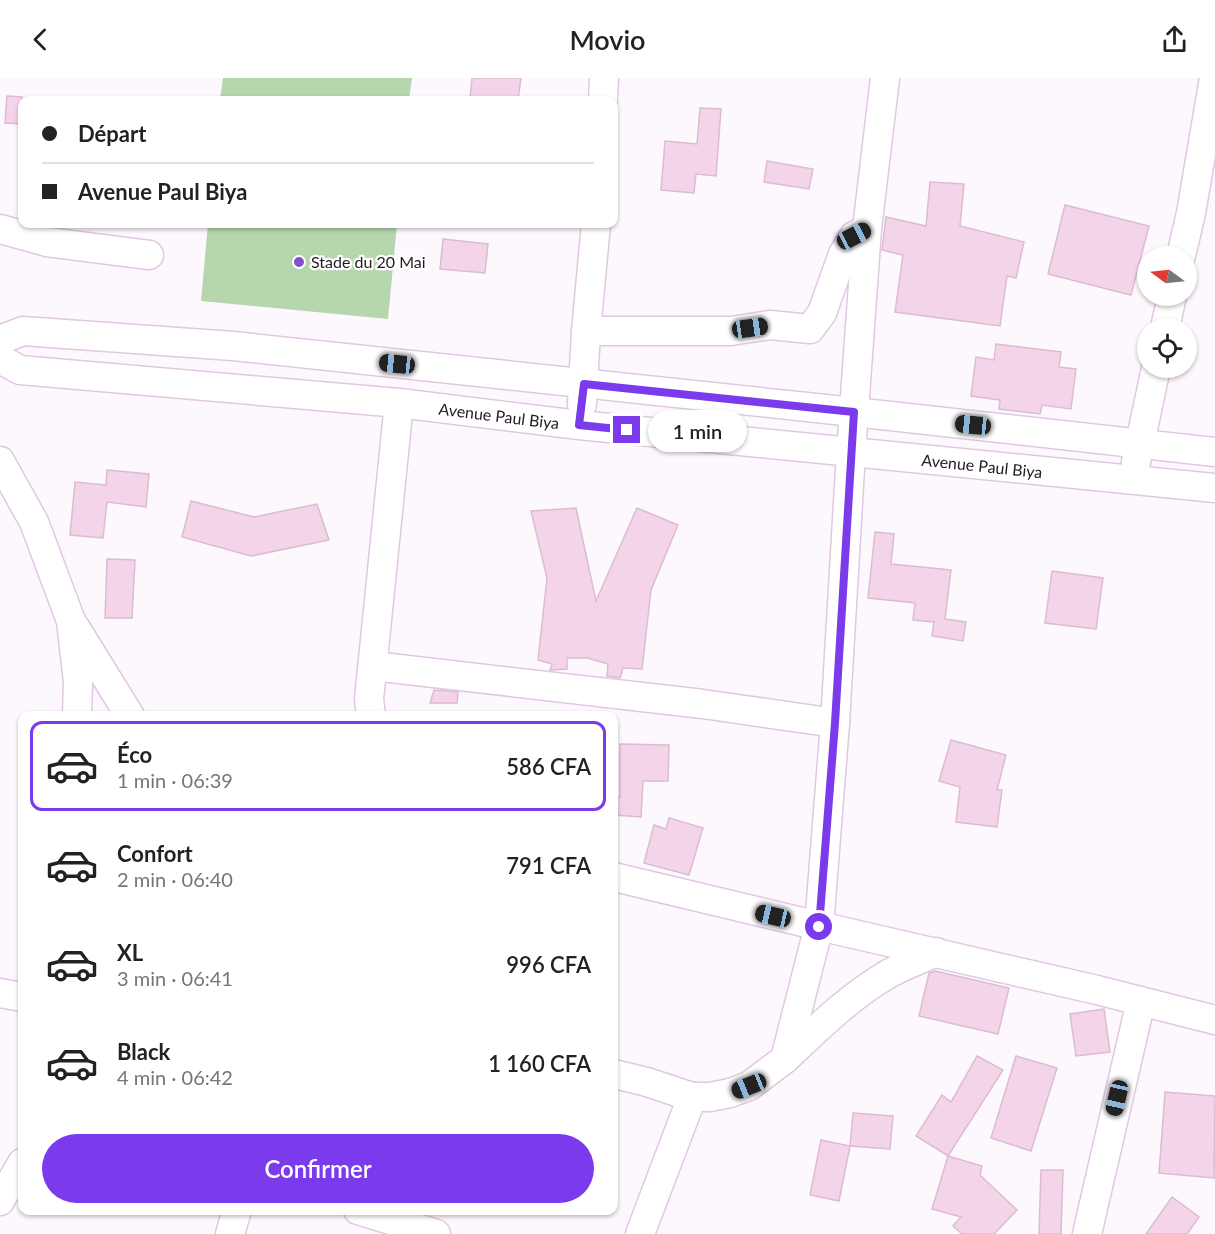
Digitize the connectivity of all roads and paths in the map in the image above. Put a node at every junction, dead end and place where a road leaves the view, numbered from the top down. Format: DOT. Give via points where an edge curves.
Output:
graph roads {
  1 [pos="604,78"];
  2 [pos="885,78"];
  3 [pos="1214,78"];
  4 [pos="603,96"];
  5 [pos="596,228"];
  6 [pos="867,229"];
  7 [pos="0,230"];
  8 [pos="1183,246"];
  9 [pos="149,255"];
  10 [pos="586,331"];
  11 [pos="0,340"];
  12 [pos="0,360"];
  13 [pos="1154,378"];
  14 [pos="584,384"];
  15 [pos="399,403"];
  16 [pos="854,412"];
  17 [pos="579,425"];
  18 [pos="1139,445"];
  19 [pos="851,452"];
  20 [pos="1215,452"];
  21 [pos="0,461"];
  22 [pos="1133,481"];
  23 [pos="1215,488"];
  24 [pos="71,621"];
  25 [pos="373,666"];
  26 [pos="365,710"];
  27 [pos="77,711"];
  28 [pos="127,711"];
  29 [pos="835,723"];
  30 [pos="618,879"];
  31 [pos="819,927"];
  32 [pos="936,952"];
  33 [pos="0,993"];
  34 [pos="18,996"];
  35 [pos="1141,1000"];
  36 [pos="1215,1020"];
  37 [pos="785,1059"];
  38 [pos="618,1075"];
  39 [pos="692,1097"];
  40 [pos="18,1169"];
  41 [pos="0,1201"];
  42 [pos="236,1215"];
  43 [pos="382,1215"];
  44 [pos="429,1225"];
  45 [pos="230,1234"];
  46 [pos="640,1234"];
  47 [pos="1087,1234"];
  1 -- 4 [label="street"];
  2 -- 6 [label="street"];
  3 -- 8 [label="street"];
  5 -- 10 [label="street"];
  6 -- 10 [label="street" via="854,236 843,254 822,313 810,329 770,325 731,331"];
  6 -- 16 [label="street"];
  7 -- 9 [label="street" via="47,242"];
  10 -- 14 [label="street"];
  11 -- 14 [label="street" via="23,331 198,344"];
  12 -- 15 [label="street, Avenue Paul Biya" via="20,370"];
  13 -- 18 [label="street"];
  14 -- 16 [label="street"];
  14 -- 17 [label="street"];
  15 -- 17 [label="street, Avenue Paul Biya"];
  15 -- 25 [label="street"];
  16 -- 18 [label="street"];
  16 -- 19 [label="street"];
  17 -- 19 [label="street, Avenue Paul Biya"];
  18 -- 20 [label="street"];
  18 -- 22 [label="street"];
  19 -- 22 [label="street, Avenue Paul Biya"];
  19 -- 29 [label="street"];
  21 -- 24 [label="street" via="34,522"];
  22 -- 23 [label="street, Avenue Paul Biya"];
  24 -- 27 [label="street"];
  24 -- 28 [label="street"];
  25 -- 26 [label="street"];
  25 -- 29 [label="street" via="693,702"];
  29 -- 31 [label="street"];
  30 -- 31 [label="street"];
  31 -- 32 [label="street"];
  31 -- 37 [label="street"];
  32 -- 35 [label="street"];
  32 -- 37 [label="street" via="859,993"];
  33 -- 34 [label="street"];
  35 -- 36 [label="street"];
  35 -- 47 [label="street"];
  37 -- 39 [label="street" via="749,1086 710,1097"];
  38 -- 39 [label="street"];
  39 -- 46 [label="street"];
  40 -- 41 [label="street"];
  42 -- 45 [label="street"];
  43 -- 44 [label="street"];
}
